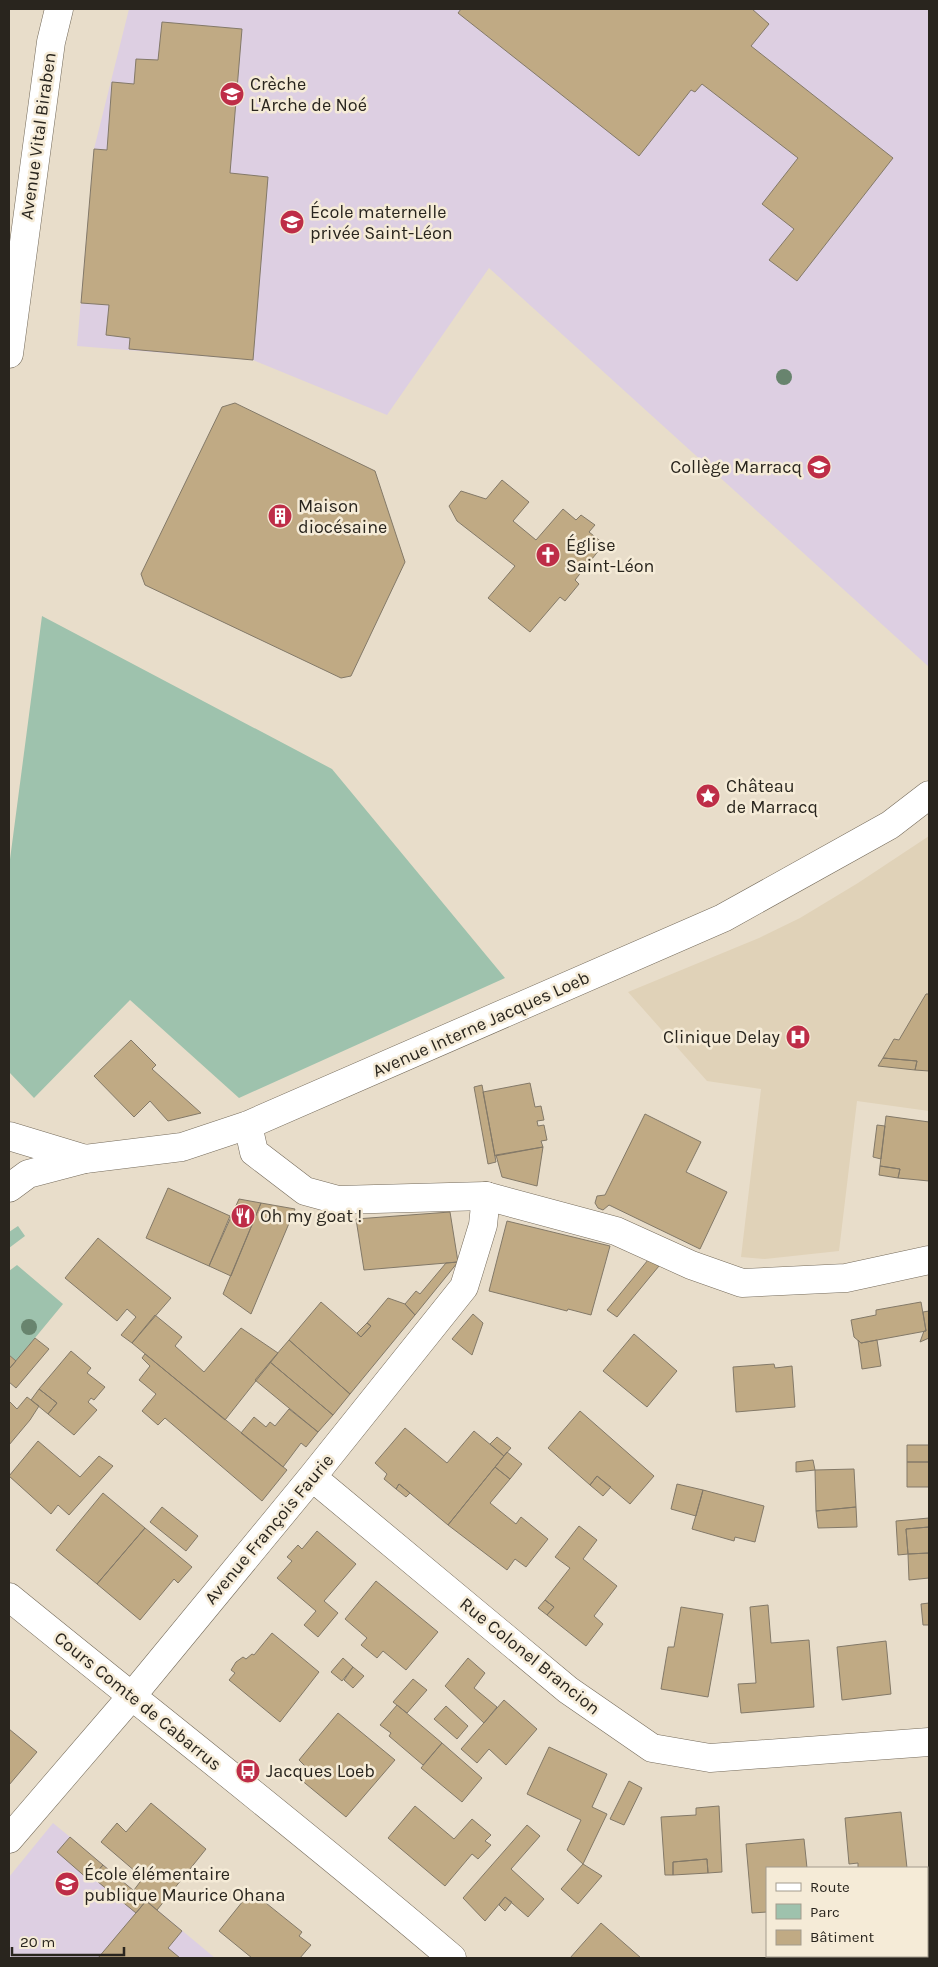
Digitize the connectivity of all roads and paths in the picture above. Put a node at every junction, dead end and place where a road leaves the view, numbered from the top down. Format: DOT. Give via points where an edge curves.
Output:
graph roads {
  1 [pos="58,9"];
  2 [pos="9,354"];
  3 [pos="929,795"];
  4 [pos="248,1125"];
  5 [pos="9,1136"];
  6 [pos="85,1159"];
  7 [pos="9,1188"];
  8 [pos="486,1196"];
  9 [pos="929,1260"];
  10 [pos="312,1477"];
  11 [pos="9,1596"];
  12 [pos="131,1697"];
  13 [pos="929,1742"];
  14 [pos="9,1839"];
  15 [pos="439,1954"];
  1 -- 2 [label="street, Avenue Vital Biraben"];
  3 -- 4 [label="street, Avenue Interne Jacques Loeb" via="890,825 723,918"];
  4 -- 6 [label="street, Avenue Interne Jacques Loeb" via="182,1147"];
  4 -- 8 [label="street" via="254,1152 304,1191 338,1200"];
  5 -- 6 [label="street"];
  6 -- 7 [label="street, Avenue Interne Jacques Loeb" via="28,1174"];
  8 -- 9 [label="street" via="616,1231 691,1265 742,1282 846,1278"];
  8 -- 10 [label="street, Avenue François Faurie" via="483,1225 464,1287"];
  10 -- 12 [label="street, Avenue François Faurie"];
  10 -- 13 [label="street, Rue Colonel Brancion" via="568,1690 652,1748 710,1758"];
  11 -- 12 [label="street, Cours Comte de Cabarrus"];
  12 -- 14 [label="street, Avenue François Faurie"];
  12 -- 15 [label="street, Cours Comte de Cabarrus" via="190,1742"];
}
